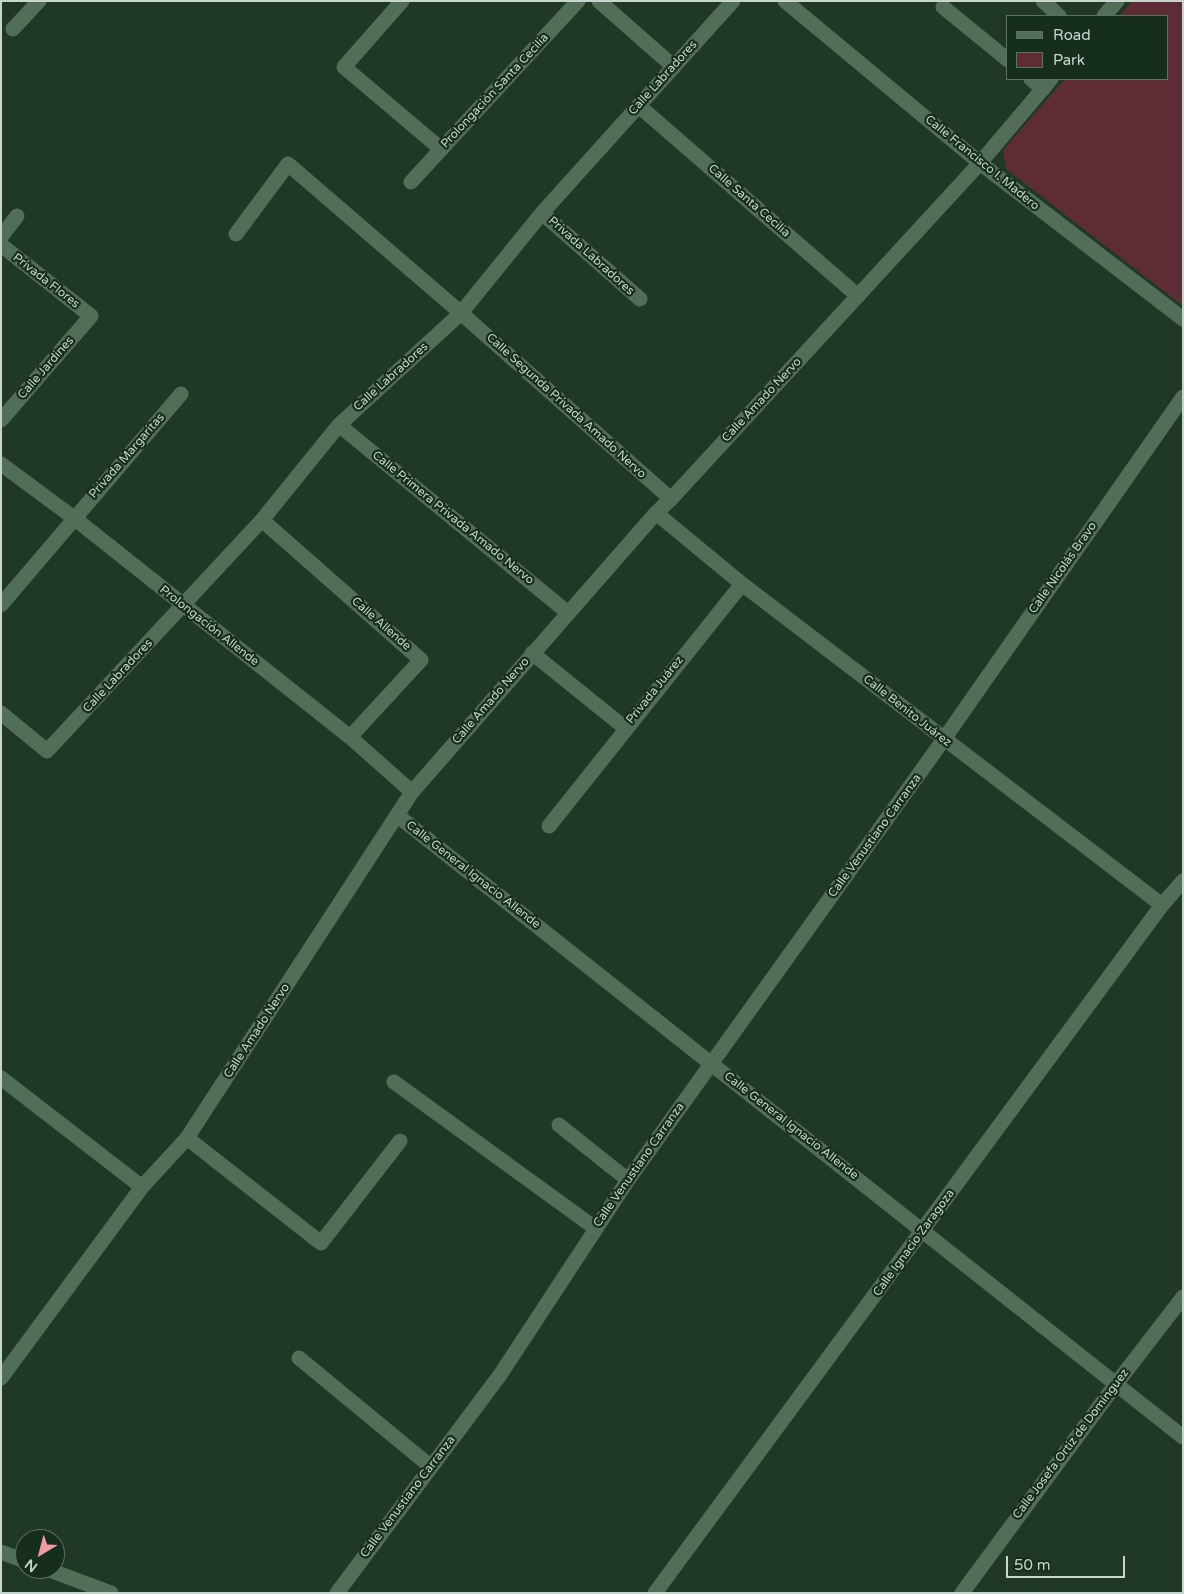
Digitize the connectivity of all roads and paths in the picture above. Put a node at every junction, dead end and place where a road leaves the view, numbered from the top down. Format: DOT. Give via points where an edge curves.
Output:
graph roads {
  1 [pos="39,1"];
  2 [pos="402,1"];
  3 [pos="578,1"];
  4 [pos="599,1"];
  5 [pos="733,1"];
  6 [pos="785,1"];
  7 [pos="1043,1"];
  8 [pos="1117,1"];
  9 [pos="942,7"];
  10 [pos="1058,15"];
  11 [pos="1105,15"];
  12 [pos="13,29"];
  13 [pos="1006,58"];
  14 [pos="674,67"];
  15 [pos="1033,80"];
  16 [pos="1047,84"];
  17 [pos="639,106"];
  18 [pos="441,149"];
  19 [pos="980,163"];
  20 [pos="412,182"];
  21 [pos="542,213"];
  22 [pos="17,216"];
  23 [pos="236,234"];
  24 [pos="1,237"];
  25 [pos="1,245"];
  26 [pos="858,296"];
  27 [pos="640,299"];
  28 [pos="461,313"];
  29 [pos="91,316"];
  30 [pos="1183,319"];
  31 [pos="181,394"];
  32 [pos="1183,397"];
  33 [pos="1,420"];
  34 [pos="339,425"];
  35 [pos="1,464"];
  36 [pos="671,499"];
  37 [pos="656,513"];
  38 [pos="74,518"];
  39 [pos="262,520"];
  40 [pos="742,584"];
  41 [pos="1,605"];
  42 [pos="184,606"];
  43 [pos="568,612"];
  44 [pos="532,653"];
  45 [pos="1,713"];
  46 [pos="625,728"];
  47 [pos="350,737"];
  48 [pos="944,739"];
  49 [pos="412,792"];
  50 [pos="398,816"];
  51 [pos="549,826"];
  52 [pos="1183,881"];
  53 [pos="1178,897"];
  54 [pos="1162,905"];
  55 [pos="711,1063"];
  56 [pos="1,1078"];
  57 [pos="394,1082"];
  58 [pos="559,1125"];
  59 [pos="187,1138"];
  60 [pos="400,1141"];
  61 [pos="628,1180"];
  62 [pos="142,1187"];
  63 [pos="595,1228"];
  64 [pos="923,1231"];
  65 [pos="1183,1297"];
  66 [pos="299,1358"];
  67 [pos="1,1378"];
  68 [pos="1116,1384"];
  69 [pos="1183,1437"];
  70 [pos="430,1466"];
  71 [pos="1,1552"];
  72 [pos="15,1557"];
  73 [pos="65,1576"];
  74 [pos="110,1593"];
  75 [pos="337,1593"];
  76 [pos="655,1593"];
  77 [pos="962,1593"];
  1 -- 12 [label="street"];
  2 -- 18 [label="street" via="344,67"];
  3 -- 18 [label="street, Prolongación Santa Cecilia"];
  4 -- 14 [label="street"];
  5 -- 14 [label="street, Calle Labradores"];
  6 -- 19 [label="street, Calle Francisco I. Madero"];
  7 -- 10 [label="street"];
  8 -- 11 [label="street"];
  9 -- 13 [label="street"];
  14 -- 17 [label="street, Calle Labradores"];
  15 -- 16 [label="street"];
  16 -- 19 [label="street, Calle Amado Nervo"];
  17 -- 21 [label="street, Calle Labradores"];
  17 -- 26 [label="street, Calle Santa Cecilia"];
  18 -- 20 [label="street, Prolongación Santa Cecilia"];
  19 -- 26 [label="street, Calle Amado Nervo"];
  19 -- 30 [label="street, Calle Francisco I. Madero"];
  21 -- 27 [label="street, Privada Labradores"];
  21 -- 28 [label="street, Calle Labradores"];
  22 -- 24 [label="street"];
  23 -- 28 [label="street, Calle Segunda Privada Amado Nervo" via="288,164"];
  25 -- 29 [label="street, Privada Flores"];
  26 -- 36 [label="street, Calle Amado Nervo"];
  28 -- 34 [label="street, Calle Labradores"];
  28 -- 36 [label="street, Calle Segunda Privada Amado Nervo"];
  29 -- 33 [label="street, Calle Jardines"];
  31 -- 38 [label="street, Privada Margaritas"];
  32 -- 48 [label="street, Calle Nicolás Bravo"];
  34 -- 39 [label="street, Calle Labradores"];
  34 -- 43 [label="street, Calle Primera Privada Amado Nervo"];
  35 -- 38 [label="street, Prolongación Allende"];
  36 -- 37 [label="street, Calle Amado Nervo"];
  37 -- 40 [label="street, Calle Benito Juárez"];
  37 -- 43 [label="street, Calle Amado Nervo"];
  38 -- 41 [label="street, Privada Margaritas"];
  38 -- 42 [label="street, Prolongación Allende"];
  39 -- 42 [label="street, Calle Labradores"];
  39 -- 47 [label="street, Calle Allende" via="421,660"];
  40 -- 46 [label="street, Privada Juárez"];
  40 -- 48 [label="street, Calle Benito Juárez"];
  42 -- 45 [label="street, Calle Labradores" via="46,751"];
  42 -- 47 [label="street, Prolongación Allende"];
  43 -- 44 [label="street, Calle Amado Nervo"];
  44 -- 46 [label="street, Privada Juárez"];
  44 -- 49 [label="street, Calle Amado Nervo"];
  46 -- 51 [label="street"];
  47 -- 49 [label="street, Prolongación Allende"];
  48 -- 54 [label="street, Calle Benito Juárez"];
  48 -- 55 [label="street, Calle Venustiano Carranza"];
  49 -- 50 [label="street, Calle Amado Nervo"];
  50 -- 55 [label="street, Calle General Ignacio Allende"];
  50 -- 59 [label="street, Calle Amado Nervo"];
  52 -- 53 [label="street, Calle Ignacio Zaragoza"];
  53 -- 54 [label="street, Calle Ignacio Zaragoza"];
  54 -- 64 [label="street, Calle Ignacio Zaragoza"];
  55 -- 61 [label="street, Calle Venustiano Carranza"];
  55 -- 64 [label="street, Calle General Ignacio Allende"];
  56 -- 62 [label="street"];
  57 -- 63 [label="street"];
  58 -- 61 [label="street"];
  59 -- 60 [label="street" via="322,1243"];
  59 -- 62 [label="street, Calle Amado Nervo"];
  61 -- 63 [label="street, Calle Venustiano Carranza"];
  62 -- 67 [label="street, Calle Amado Nervo"];
  63 -- 70 [label="street, Calle Venustiano Carranza" via="500,1375"];
  64 -- 68 [label="street, Calle General Ignacio Allende"];
  64 -- 76 [label="street, Calle Ignacio Zaragoza"];
  65 -- 68 [label="street, Calle Josefa Ortiz de Domínguez"];
  66 -- 70 [label="street"];
  68 -- 69 [label="street, Calle General Ignacio Allende"];
  68 -- 77 [label="street, Calle Josefa Ortiz de Domínguez"];
  70 -- 75 [label="street, Calle Venustiano Carranza"];
  71 -- 72 [label="street"];
  73 -- 74 [label="street"];
}
